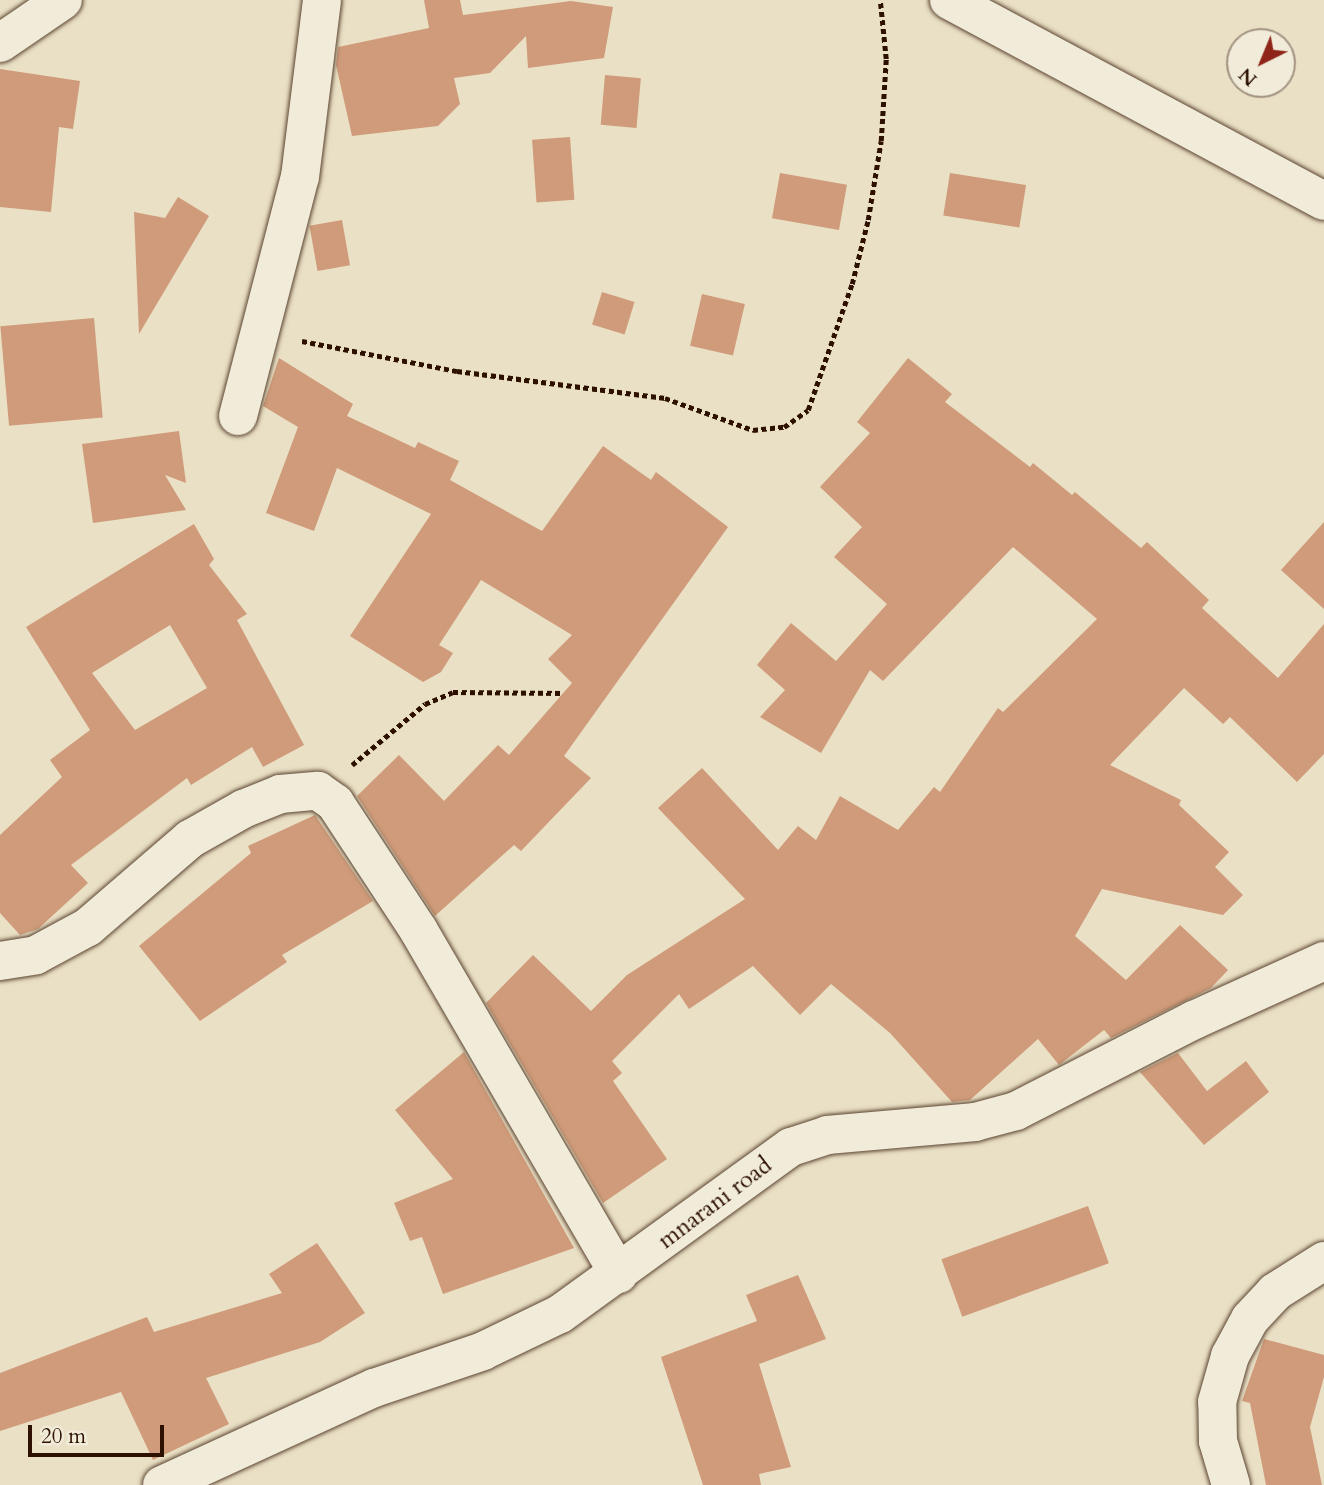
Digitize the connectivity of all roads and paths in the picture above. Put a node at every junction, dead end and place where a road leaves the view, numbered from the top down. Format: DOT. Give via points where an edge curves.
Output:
graph roads {
  1 [pos="63,0"];
  2 [pos="321,0"];
  3 [pos="880,0"];
  4 [pos="949,0"];
  5 [pos="0,43"];
  6 [pos="1324,201"];
  7 [pos="260,333"];
  8 [pos="238,416"];
  9 [pos="564,693"];
  10 [pos="318,791"];
  11 [pos="0,961"];
  12 [pos="1324,961"];
  13 [pos="1324,1261"];
  14 [pos="619,1274"];
  15 [pos="162,1485"];
  16 [pos="1231,1485"];
  1 -- 5 [label="street"];
  2 -- 7 [label="street" via="300,177"];
  3 -- 7 [label="path" via="886,59 883,114 868,219 852,284 808,410 784,427 753,430 665,398 457,371"];
  4 -- 6 [label="street"];
  7 -- 8 [label="street"];
  9 -- 10 [label="path" via="453,692 425,704"];
  10 -- 11 [label="street" via="280,794 243,809 190,839 88,927 36,955"];
  10 -- 14 [label="street" via="335,803 419,931"];
  12 -- 14 [label="street, mnarani road" via="1194,1020 1016,1111 975,1122 827,1135 791,1147"];
  13 -- 16 [label="street" via="1275,1292 1250,1319 1230,1356 1217,1402 1218,1441"];
  14 -- 15 [label="street, mnarani road" via="561,1314 483,1351 374,1388"];
}
